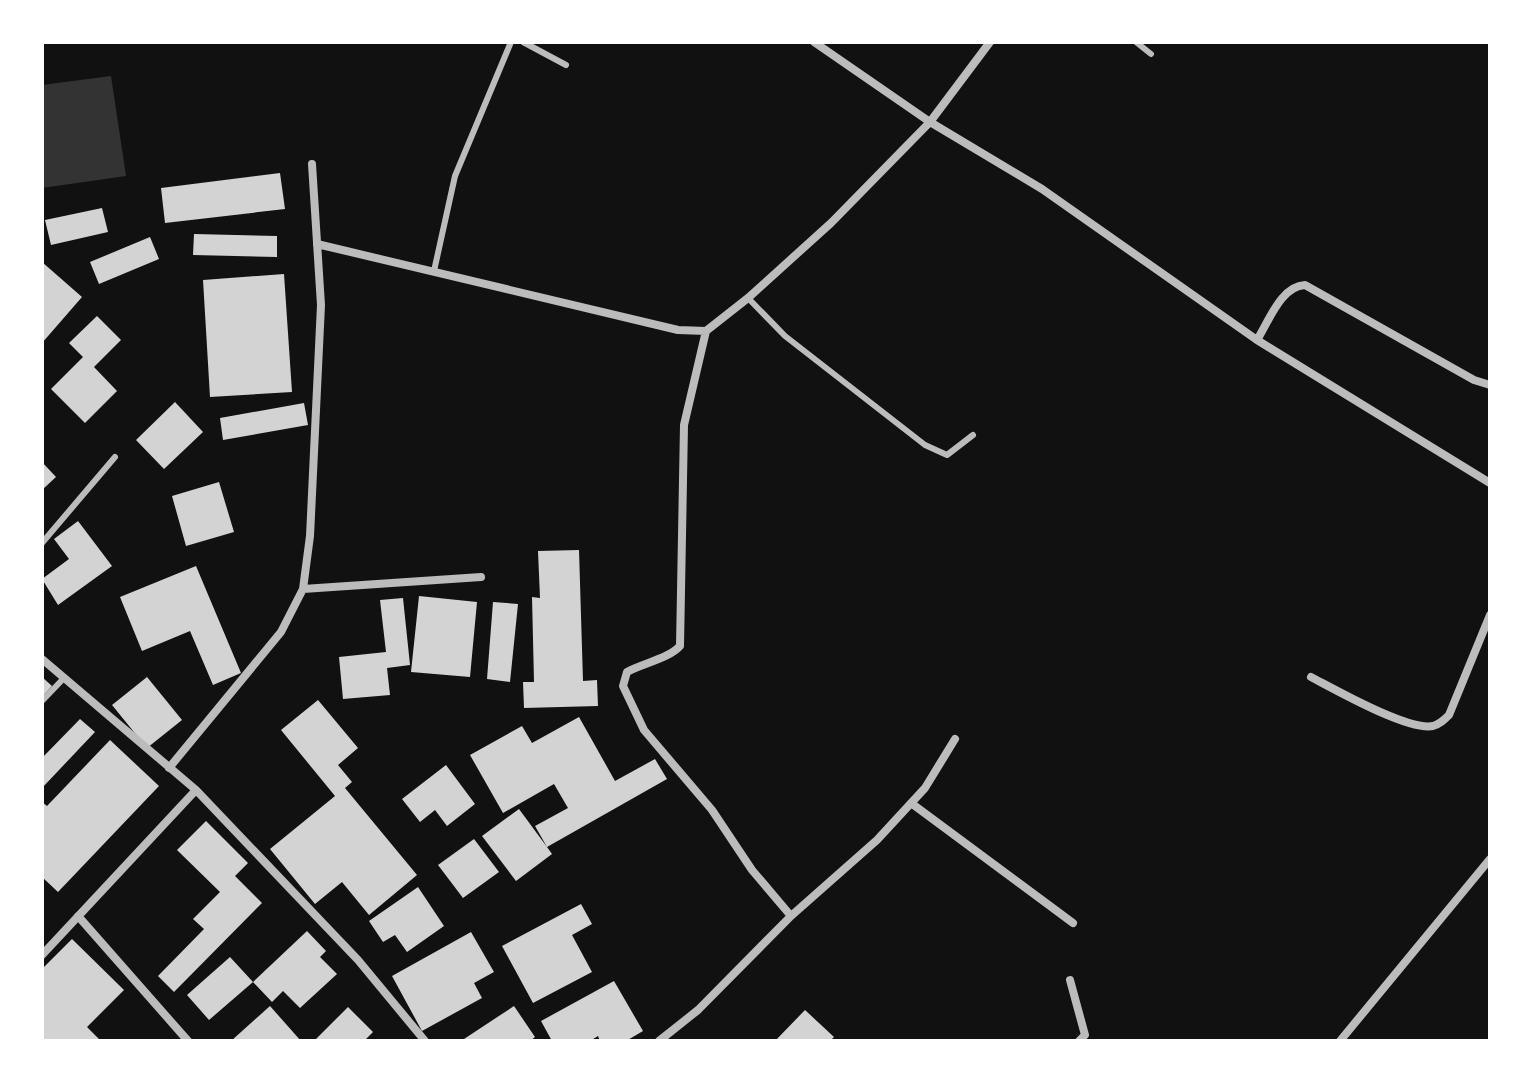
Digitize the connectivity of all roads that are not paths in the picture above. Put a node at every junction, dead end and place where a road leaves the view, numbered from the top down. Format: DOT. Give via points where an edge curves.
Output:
graph roads {
  1 [pos="511,42"];
  2 [pos="523,42"];
  3 [pos="814,42"];
  4 [pos="990,42"];
  5 [pos="1136,42"];
  6 [pos="1151,54"];
  7 [pos="566,65"];
  8 [pos="930,122"];
  9 [pos="312,164"];
  10 [pos="317,244"];
  11 [pos="434,271"];
  12 [pos="748,298"];
  13 [pos="706,331"];
  14 [pos="1257,340"];
  15 [pos="1490,385"];
  16 [pos="973,435"];
  17 [pos="115,457"];
  18 [pos="1490,483"];
  19 [pos="42,543"];
  20 [pos="481,577"];
  21 [pos="303,589"];
  22 [pos="1490,615"];
  23 [pos="42,659"];
  24 [pos="1311,677"];
  25 [pos="64,678"];
  26 [pos="42,701"];
  27 [pos="955,739"];
  28 [pos="169,768"];
  29 [pos="196,790"];
  30 [pos="911,803"];
  31 [pos="1490,859"];
  32 [pos="78,916"];
  33 [pos="791,916"];
  34 [pos="1073,923"];
  35 [pos="42,955"];
  36 [pos="1070,980"];
  37 [pos="188,1041"];
  38 [pos="425,1041"];
  39 [pos="659,1041"];
  40 [pos="1079,1041"];
  41 [pos="1340,1041"];
  1 -- 11 [label="lane" via="455,176"];
  2 -- 7 [label="lane"];
  3 -- 8 [label="street"];
  4 -- 8 [label="street"];
  5 -- 6 [label="lane"];
  8 -- 12 [label="street"];
  8 -- 14 [label="street" via="1042,189"];
  9 -- 10 [label="street"];
  10 -- 11 [label="street"];
  10 -- 21 [label="street" via="321,305"];
  11 -- 13 [label="street" via="678,330"];
  12 -- 13 [label="street"];
  12 -- 16 [label="lane" via="785,336 925,445 947,455"];
  13 -- 33 [label="street" via="684,425 680,646 627,672 623,686 644,730"];
  14 -- 15 [label="street" via="1287,292 1305,285"];
  14 -- 18 [label="street"];
  17 -- 19 [label="lane"];
  20 -- 21 [label="street"];
  21 -- 28 [label="street" via="281,632"];
  22 -- 24 [label="street" via="1449,715 1437,725 1405,723"];
  23 -- 25 [label="street"];
  25 -- 26 [label="lane"];
  25 -- 28 [label="street"];
  27 -- 30 [label="street"];
  28 -- 29 [label="street"];
  29 -- 32 [label="street"];
  29 -- 38 [label="street" via="358,960"];
  30 -- 33 [label="street"];
  30 -- 34 [label="street"];
  31 -- 41 [label="street"];
  32 -- 35 [label="street"];
  32 -- 37 [label="street"];
  33 -- 39 [label="street" via="698,1010"];
  36 -- 40 [label="street" via="1085,1035"];
}
